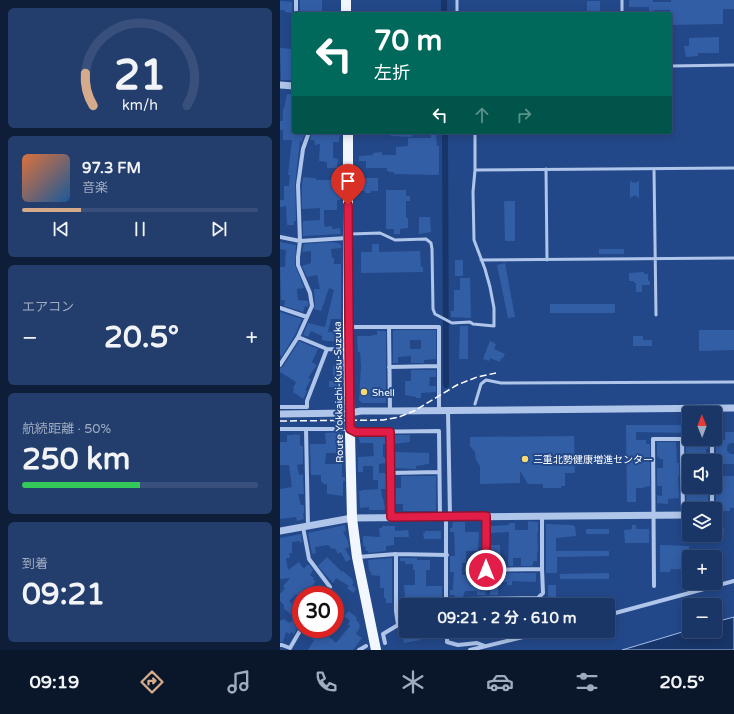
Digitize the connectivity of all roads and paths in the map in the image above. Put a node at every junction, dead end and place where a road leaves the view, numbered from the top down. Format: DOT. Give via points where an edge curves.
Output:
graph roads {
  1 [pos="296,0"];
  2 [pos="346,0"];
  3 [pos="457,0"];
  4 [pos="622,0"];
  5 [pos="296,12"];
  6 [pos="346,12"];
  7 [pos="457,12"];
  8 [pos="622,12"];
  9 [pos="734,65"];
  10 [pos="672,66"];
  11 [pos="280,85"];
  12 [pos="292,86"];
  13 [pos="308,134"];
  14 [pos="348,134"];
  15 [pos="475,134"];
  16 [pos="734,168"];
  17 [pos="546,169"];
  18 [pos="654,169"];
  19 [pos="475,170"];
  20 [pos="348,236"];
  21 [pos="280,237"];
  22 [pos="300,241"];
  23 [pos="655,258"];
  24 [pos="734,258"];
  25 [pos="481,260"];
  26 [pos="547,260"];
  27 [pos="280,308"];
  28 [pos="656,315"];
  29 [pos="307,317"];
  30 [pos="348,327"];
  31 [pos="389,328"];
  32 [pos="298,337"];
  33 [pos="327,349"];
  34 [pos="348,350"];
  35 [pos="280,365"];
  36 [pos="439,366"];
  37 [pos="389,367"];
  38 [pos="734,382"];
  39 [pos="280,407"];
  40 [pos="474,407"];
  41 [pos="734,408"];
  42 [pos="682,410"];
  43 [pos="722,410"];
  44 [pos="390,411"];
  45 [pos="439,411"];
  46 [pos="448,411"];
  47 [pos="350,413"];
  48 [pos="280,414"];
  49 [pos="280,429"];
  50 [pos="306,429"];
  51 [pos="350,429"];
  52 [pos="390,432"];
  53 [pos="682,439"];
  54 [pos="682,446"];
  55 [pos="440,472"];
  56 [pos="390,473"];
  57 [pos="685,502"];
  58 [pos="653,515"];
  59 [pos="682,515"];
  60 [pos="445,516"];
  61 [pos="486,516"];
  62 [pos="542,516"];
  63 [pos="391,517"];
  64 [pos="352,518"];
  65 [pos="305,526"];
  66 [pos="280,531"];
  67 [pos="396,554"];
  68 [pos="447,555"];
  69 [pos="357,557"];
  70 [pos="542,570"];
  71 [pos="734,581"];
  72 [pos="329,586"];
  73 [pos="654,586"];
  74 [pos="446,598"];
  75 [pos="538,598"];
  76 [pos="615,613"];
  77 [pos="398,625"];
  78 [pos="296,638"];
  79 [pos="447,638"];
  80 [pos="519,638"];
  81 [pos="385,643"];
  82 [pos="280,646"];
  83 [pos="485,646"];
  84 [pos="290,649"];
  85 [pos="359,650"];
  86 [pos="363,650"];
  87 [pos="376,650"];
  88 [pos="470,650"];
  1 -- 5 [label="street"];
  2 -- 6 [label="main road"];
  3 -- 7 [label="lane"];
  4 -- 8 [label="lane"];
  9 -- 10 [label="lane"];
  11 -- 12 [label="street"];
  13 -- 22 [label="street" via="303,148 298,185"];
  14 -- 20 [label="main road, Route Yokkaichi-Kusu-Suzuka"];
  15 -- 19 [label="lane"];
  16 -- 18 [label="lane"];
  17 -- 18 [label="lane"];
  17 -- 19 [label="lane"];
  17 -- 26 [label="lane"];
  18 -- 23 [label="lane"];
  19 -- 25 [label="lane" via="474,240"];
  20 -- 22 [label="street"];
  20 -- 25 [label="lane" via="380,234 391,239 426,239 431,243 432,249 434,312 452,323 470,322 494,326 490,287"];
  20 -- 30 [label="main road, Route Yokkaichi-Kusu-Suzuka"];
  21 -- 22 [label="street"];
  22 -- 29 [label="street" via="298,265 310,293 312,306"];
  23 -- 24 [label="lane"];
  23 -- 26 [label="lane"];
  23 -- 28 [label="lane"];
  25 -- 26 [label="lane"];
  27 -- 29 [label="street"];
  29 -- 32 [label="street"];
  30 -- 31 [label="street"];
  30 -- 34 [label="main road, Route Yokkaichi-Kusu-Suzuka"];
  31 -- 36 [label="street" via="439,327"];
  31 -- 37 [label="street"];
  32 -- 33 [label="street"];
  32 -- 35 [label="street"];
  33 -- 34 [label="street"];
  33 -- 39 [label="street" via="307,407"];
  34 -- 47 [label="main road, Route Yokkaichi-Kusu-Suzuka"];
  36 -- 37 [label="street"];
  36 -- 45 [label="street"];
  37 -- 44 [label="street"];
  38 -- 40 [label="lane" via="501,383 486,380 482,384"];
  40 -- 42 [label="street"];
  40 -- 46 [label="street"];
  41 -- 43 [label="street"];
  44 -- 45 [label="street"];
  44 -- 47 [label="street"];
  45 -- 46 [label="street"];
  46 -- 60 [label="street"];
  47 -- 48 [label="street"];
  47 -- 51 [label="main road, Route Yokkaichi-Kusu-Suzuka"];
  49 -- 50 [label="street"];
  50 -- 51 [label="street"];
  50 -- 65 [label="street"];
  51 -- 52 [label="street" via="356,432"];
  51 -- 64 [label="main road, Route Yokkaichi-Kusu-Suzuka"];
  52 -- 55 [label="street" via="439,432"];
  52 -- 56 [label="street"];
  53 -- 58 [label="street" via="653,439"];
  54 -- 57 [label="street"];
  55 -- 56 [label="street"];
  55 -- 60 [label="street"];
  56 -- 63 [label="street"];
  58 -- 59 [label="street"];
  58 -- 62 [label="street"];
  58 -- 73 [label="street"];
  60 -- 61 [label="street"];
  60 -- 63 [label="street"];
  60 -- 68 [label="street"];
  61 -- 62 [label="street"];
  61 -- 70 [label="street" via="486,570"];
  62 -- 70 [label="street"];
  63 -- 64 [label="street"];
  64 -- 65 [label="street"];
  64 -- 69 [label="main road, Route Yokkaichi-Kusu-Suzuka"];
  65 -- 66 [label="street"];
  65 -- 72 [label="street" via="309,559"];
  67 -- 68 [label="street"];
  67 -- 69 [label="street"];
  67 -- 77 [label="street"];
  68 -- 74 [label="street"];
  69 -- 87 [label="main road, Route Yokkaichi-Kusu-Suzuka"];
  70 -- 75 [label="street" via="543,593"];
  71 -- 76 [label="street"];
  77 -- 81 [label="street" via="383,634"];
  78 -- 84 [label="street"];
  79 -- 83 [label="street" via="447,642 458,645 476,643"];
  80 -- 83 [label="street"];
  82 -- 84 [label="street"];
  83 -- 88 [label="street"];
  85 -- 86 [label="street" via="366,646"];
}
